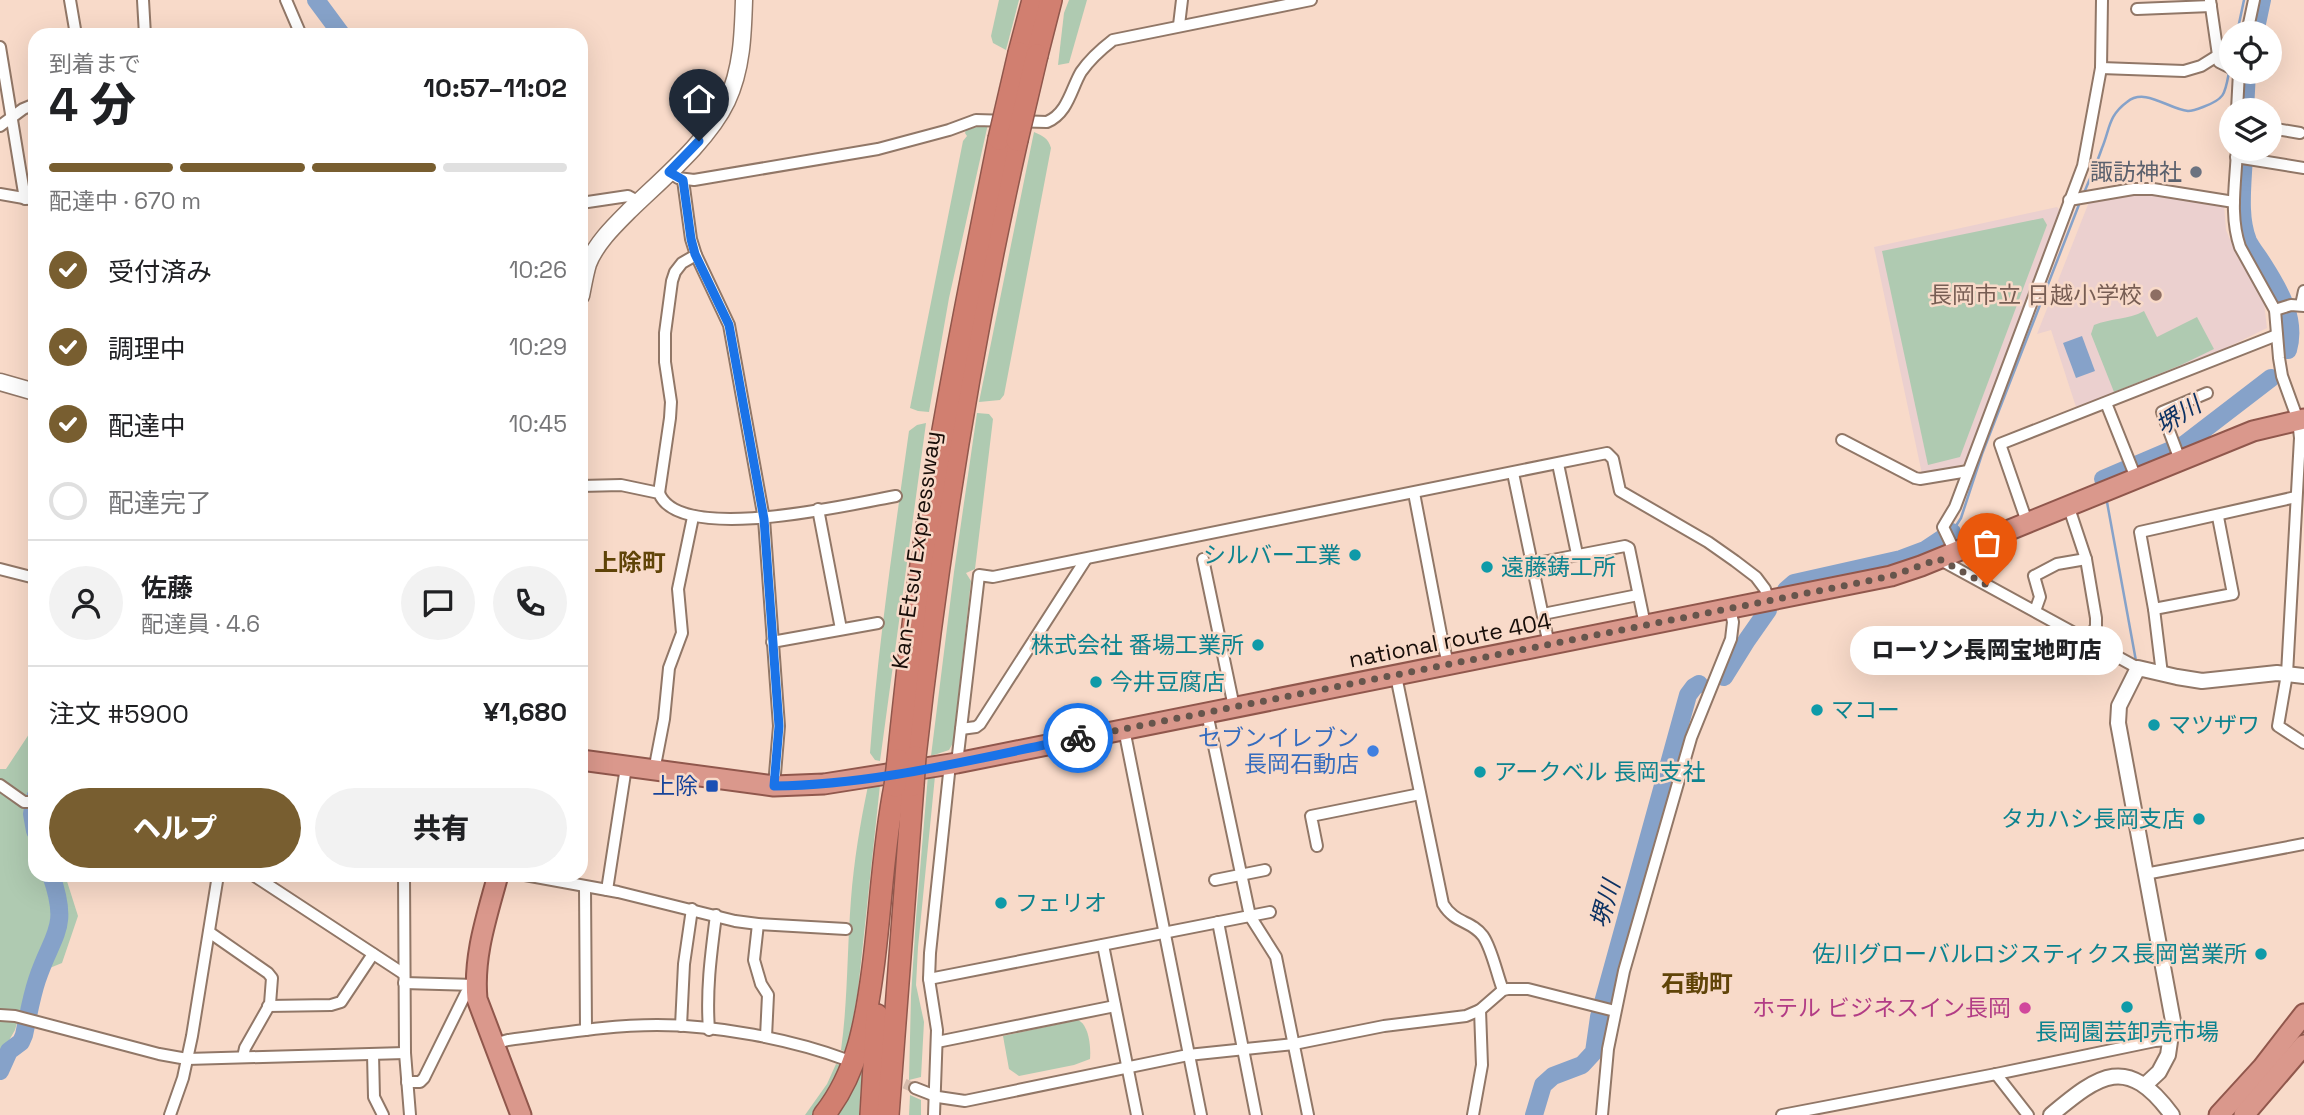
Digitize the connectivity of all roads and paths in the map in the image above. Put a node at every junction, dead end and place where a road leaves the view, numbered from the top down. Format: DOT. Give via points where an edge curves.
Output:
graph roads {
  1 [pos="70,0"];
  2 [pos="143,0"];
  3 [pos="286,0"];
  4 [pos="744,0"];
  5 [pos="1033,0"];
  6 [pos="1051,0"];
  7 [pos="1182,0"];
  8 [pos="1311,0"];
  9 [pos="2102,0"];
  10 [pos="2254,0"];
  11 [pos="2210,3"];
  12 [pos="2137,9"];
  13 [pos="2250,21"];
  14 [pos="1179,26"];
  15 [pos="75,28"];
  16 [pos="145,28"];
  17 [pos="298,28"];
  18 [pos="0,47"];
  19 [pos="1028,54"];
  20 [pos="2217,56"];
  21 [pos="2219,60"];
  22 [pos="2101,68"];
  23 [pos="28,108"];
  24 [pos="13,116"];
  25 [pos="0,126"];
  26 [pos="2282,130"];
  27 [pos="2300,133"];
  28 [pos="2236,161"];
  29 [pos="2272,161"];
  30 [pos="2304,168"];
  31 [pos="676,176"];
  32 [pos="28,190"];
  33 [pos="0,194"];
  34 [pos="28,200"];
  35 [pos="2069,200"];
  36 [pos="588,202"];
  37 [pos="639,202"];
  38 [pos="2234,202"];
  39 [pos="695,254"];
  40 [pos="588,265"];
  41 [pos="2304,290"];
  42 [pos="2303,305"];
  43 [pos="2275,310"];
  44 [pos="2277,334"];
  45 [pos="0,382"];
  46 [pos="28,390"];
  47 [pos="2207,393"];
  48 [pos="2106,402"];
  49 [pos="2301,420"];
  50 [pos="1842,440"];
  51 [pos="2177,453"];
  52 [pos="1558,464"];
  53 [pos="1968,471"];
  54 [pos="2133,471"];
  55 [pos="1513,473"];
  56 [pos="588,486"];
  57 [pos="659,493"];
  58 [pos="1414,493"];
  59 [pos="896,496"];
  60 [pos="2296,497"];
  61 [pos="2068,505"];
  62 [pos="818,509"];
  63 [pos="693,517"];
  64 [pos="2218,517"];
  65 [pos="764,519"];
  66 [pos="2027,522"];
  67 [pos="1947,546"];
  68 [pos="1577,555"];
  69 [pos="1086,559"];
  70 [pos="1203,559"];
  71 [pos="2087,559"];
  72 [pos="1532,564"];
  73 [pos="0,569"];
  74 [pos="28,576"];
  75 [pos="1638,595"];
  76 [pos="1769,601"];
  77 [pos="1730,609"];
  78 [pos="2154,609"];
  79 [pos="2035,611"];
  80 [pos="1542,614"];
  81 [pos="878,623"];
  82 [pos="1645,625"];
  83 [pos="841,629"];
  84 [pos="2089,641"];
  85 [pos="772,642"];
  86 [pos="1549,645"];
  87 [pos="1448,664"];
  88 [pos="2138,668"];
  89 [pos="2162,674"];
  90 [pos="2287,674"];
  91 [pos="1396,676"];
  92 [pos="2304,676"];
  93 [pos="1234,708"];
  94 [pos="1207,713"];
  95 [pos="961,729"];
  96 [pos="1124,729"];
  97 [pos="2304,743"];
  98 [pos="588,761"];
  99 [pos="953,763"];
  100 [pos="626,767"];
  101 [pos="654,771"];
  102 [pos="0,785"];
  103 [pos="774,786"];
  104 [pos="904,786"];
  105 [pos="1420,793"];
  106 [pos="28,802"];
  107 [pos="2304,844"];
  108 [pos="1317,846"];
  109 [pos="906,856"];
  110 [pos="1265,870"];
  111 [pos="1241,874"];
  112 [pos="2145,874"];
  113 [pos="1215,880"];
  114 [pos="217,882"];
  115 [pos="264,882"];
  116 [pos="404,882"];
  117 [pos="496,882"];
  118 [pos="560,882"];
  119 [pos="585,887"];
  120 [pos="607,890"];
  121 [pos="692,909"];
  122 [pos="1270,912"];
  123 [pos="716,915"];
  124 [pos="1250,916"];
  125 [pos="1218,922"];
  126 [pos="758,924"];
  127 [pos="846,929"];
  128 [pos="209,932"];
  129 [pos="1164,932"];
  130 [pos="1103,945"];
  131 [pos="373,954"];
  132 [pos="404,979"];
  133 [pos="929,979"];
  134 [pos="475,985"];
  135 [pos="1503,990"];
  136 [pos="268,1006"];
  137 [pos="1115,1006"];
  138 [pos="1480,1010"];
  139 [pos="1611,1010"];
  140 [pos="2304,1014"];
  141 [pos="0,1015"];
  142 [pos="681,1026"];
  143 [pos="586,1030"];
  144 [pos="709,1030"];
  145 [pos="766,1037"];
  146 [pos="2169,1040"];
  147 [pos="937,1042"];
  148 [pos="494,1044"];
  149 [pos="1294,1044"];
  150 [pos="2304,1045"];
  151 [pos="1243,1050"];
  152 [pos="405,1053"];
  153 [pos="373,1054"];
  154 [pos="1188,1055"];
  155 [pos="243,1057"];
  156 [pos="187,1059"];
  157 [pos="846,1060"];
  158 [pos="1128,1067"];
  159 [pos="1996,1074"];
  160 [pos="407,1082"];
  161 [pos="2145,1085"];
  162 [pos="915,1088"];
  163 [pos="934,1095"];
  164 [pos="170,1115"];
  165 [pos="383,1115"];
  166 [pos="410,1115"];
  167 [pos="521,1115"];
  168 [pos="824,1115"];
  169 [pos="871,1115"];
  170 [pos="888,1115"];
  171 [pos="900,1115"];
  172 [pos="934,1115"];
  173 [pos="1137,1115"];
  174 [pos="1200,1115"];
  175 [pos="1256,1115"];
  176 [pos="1308,1115"];
  177 [pos="1473,1115"];
  178 [pos="1602,1115"];
  179 [pos="1782,1115"];
  180 [pos="2028,1115"];
  181 [pos="2051,1115"];
  182 [pos="2172,1115"];
  183 [pos="2220,1115"];
  184 [pos="2244,1115"];
  1 -- 15 [label="street"];
  2 -- 16 [label="street"];
  3 -- 17 [label="street"];
  4 -- 31 [label="main road" via="739,67 727,100"];
  5 -- 19 [label="highway, Kan-Etsu Expressway"];
  6 -- 19 [label="highway, Kan-Etsu Expressway"];
  7 -- 14 [label="street"];
  8 -- 14 [label="street"];
  9 -- 22 [label="street"];
  10 -- 13 [label="street"];
  11 -- 12 [label="street"];
  11 -- 20 [label="street"];
  14 -- 31 [label="street" via="1113,40 1099,50 1080,74 1063,109 1047,122 976,120 878,149 694,180"];
  18 -- 24 [label="street"];
  19 -- 104 [label="highway, Kan-Etsu Expressway, bridge" via="1008,140"];
  20 -- 21 [label="street"];
  20 -- 22 [label="street" via="2184,71"];
  22 -- 35 [label="street" via="2083,166"];
  23 -- 24 [label="street"];
  24 -- 25 [label="street"];
  24 -- 32 [label="street"];
  26 -- 27 [label="street"];
  28 -- 38 [label="street"];
  29 -- 30 [label="street"];
  31 -- 37 [label="main road"];
  31 -- 39 [label="street"];
  33 -- 34 [label="street"];
  35 -- 38 [label="street" via="2153,189"];
  35 -- 53 [label="street"];
  36 -- 37 [label="street" via="628,195"];
  37 -- 40 [label="main road" via="599,245"];
  38 -- 43 [label="street" via="2240,247"];
  39 -- 57 [label="street" via="682,263 672,281 665,333 671,402"];
  39 -- 65 [label="street" via="729,325"];
  41 -- 42 [label="street"];
  42 -- 43 [label="street"];
  43 -- 44 [label="street"];
  44 -- 48 [label="street"];
  44 -- 49 [label="street" via="2282,376"];
  45 -- 46 [label="main road"];
  47 -- 51 [label="street" via="2162,412"];
  48 -- 54 [label="street"];
  48 -- 66 [label="street" via="2000,444"];
  49 -- 51 [label="highway, national route 404"];
  49 -- 60 [label="street"];
  50 -- 53 [label="street" via="1915,478"];
  51 -- 54 [label="highway, national route 404"];
  52 -- 55 [label="street"];
  52 -- 68 [label="street"];
  52 -- 76 [label="street" via="1607,453 1613,459 1620,491 1735,561 1756,577"];
  53 -- 67 [label="street" via="1955,507 1943,523"];
  54 -- 61 [label="highway, national route 404"];
  55 -- 58 [label="street"];
  55 -- 72 [label="street"];
  56 -- 57 [label="street" via="621,485"];
  57 -- 63 [label="street" via="665,503"];
  58 -- 69 [label="street"];
  58 -- 87 [label="street"];
  59 -- 62 [label="street"];
  60 -- 64 [label="street"];
  60 -- 90 [label="street"];
  61 -- 66 [label="highway, national route 404"];
  61 -- 71 [label="street"];
  62 -- 65 [label="street"];
  62 -- 83 [label="street"];
  63 -- 65 [label="street"];
  63 -- 101 [label="street" via="678,589 682,633 669,667"];
  64 -- 78 [label="street" via="2140,533"];
  64 -- 78 [label="street" via="2233,594"];
  65 -- 85 [label="street"];
  66 -- 67 [label="highway, national route 404"];
  67 -- 76 [label="highway, national route 404" via="1891,576"];
  67 -- 79 [label="street"];
  68 -- 72 [label="street"];
  68 -- 75 [label="street" via="1629,548"];
  69 -- 95 [label="street" via="980,724"];
  69 -- 95 [label="street" via="993,577 979,575"];
  70 -- 93 [label="street"];
  71 -- 79 [label="street" via="2057,564 2034,576 2040,597"];
  71 -- 84 [label="street" via="2096,622"];
  72 -- 80 [label="street"];
  73 -- 74 [label="street"];
  75 -- 80 [label="street"];
  75 -- 82 [label="street"];
  76 -- 77 [label="highway, national route 404"];
  77 -- 82 [label="highway, national route 404"];
  77 -- 139 [label="street" via="1731,639 1691,737"];
  78 -- 89 [label="street"];
  79 -- 84 [label="street"];
  80 -- 86 [label="street"];
  81 -- 83 [label="street"];
  82 -- 86 [label="highway, national route 404"];
  83 -- 85 [label="street"];
  84 -- 88 [label="street"];
  85 -- 103 [label="street" via="779,726"];
  86 -- 87 [label="highway, national route 404"];
  87 -- 91 [label="highway, national route 404"];
  88 -- 89 [label="street"];
  88 -- 112 [label="street" via="2119,706 2118,723"];
  89 -- 90 [label="street" via="2202,681"];
  90 -- 92 [label="street"];
  90 -- 97 [label="street" via="2278,726"];
  91 -- 93 [label="highway, national route 404"];
  91 -- 105 [label="street"];
  93 -- 94 [label="highway, national route 404"];
  94 -- 96 [label="highway, national route 404"];
  94 -- 111 [label="street"];
  95 -- 99 [label="street"];
  96 -- 99 [label="highway, national route 404"];
  96 -- 129 [label="street"];
  98 -- 100 [label="highway, national route 404"];
  99 -- 103 [label="highway, national route 404" via="824,784"];
  99 -- 133 [label="street"];
  100 -- 101 [label="highway, national route 404"];
  100 -- 120 [label="street"];
  101 -- 103 [label="highway, national route 404"];
  102 -- 106 [label="street"];
  104 -- 109 [label="highway, Kan-Etsu Expressway"];
  104 -- 168 [label="highway" via="888,820 864,1027 849,1075"];
  104 -- 169 [label="highway, Kan-Etsu Expressway" via="881,951"];
  105 -- 108 [label="street" via="1311,816"];
  105 -- 135 [label="street" via="1443,904 1455,919 1483,936"];
  107 -- 112 [label="street"];
  109 -- 170 [label="highway, Kan-Etsu Expressway"];
  109 -- 171 [label="highway"];
  110 -- 111 [label="street"];
  111 -- 113 [label="street"];
  111 -- 124 [label="street"];
  112 -- 146 [label="street" via="2173,1021"];
  114 -- 128 [label="street"];
  115 -- 131 [label="street"];
  116 -- 132 [label="street"];
  117 -- 134 [label="highway" via="478,951"];
  118 -- 119 [label="street"];
  119 -- 120 [label="street"];
  119 -- 143 [label="street"];
  120 -- 121 [label="street"];
  121 -- 123 [label="street"];
  121 -- 142 [label="street"];
  122 -- 124 [label="street"];
  123 -- 126 [label="street"];
  123 -- 144 [label="street" via="708,968"];
  124 -- 125 [label="street"];
  124 -- 149 [label="street" via="1276,957"];
  125 -- 129 [label="street"];
  125 -- 151 [label="street"];
  126 -- 127 [label="street"];
  126 -- 145 [label="street" via="754,960 768,995"];
  128 -- 136 [label="street" via="272,978"];
  128 -- 156 [label="street"];
  129 -- 130 [label="street"];
  129 -- 154 [label="street"];
  130 -- 133 [label="street"];
  130 -- 137 [label="street"];
  131 -- 132 [label="street"];
  131 -- 136 [label="street" via="341,1002"];
  132 -- 134 [label="street"];
  132 -- 152 [label="street"];
  133 -- 147 [label="street"];
  134 -- 148 [label="highway"];
  134 -- 160 [label="street" via="466,993 424,1078"];
  135 -- 138 [label="street"];
  135 -- 139 [label="street" via="1528,989"];
  136 -- 155 [label="street"];
  137 -- 147 [label="street"];
  137 -- 158 [label="street"];
  138 -- 149 [label="street"];
  138 -- 177 [label="street" via="1482,1065"];
  139 -- 178 [label="street"];
  140 -- 183 [label="highway"];
  141 -- 156 [label="street"];
  142 -- 143 [label="street"];
  142 -- 144 [label="street"];
  143 -- 148 [label="street"];
  144 -- 145 [label="street"];
  145 -- 157 [label="street"];
  146 -- 159 [label="street"];
  146 -- 161 [label="street" via="2160,1072"];
  147 -- 163 [label="street"];
  148 -- 167 [label="highway"];
  149 -- 151 [label="street"];
  149 -- 176 [label="street"];
  150 -- 184 [label="highway"];
  151 -- 154 [label="street"];
  151 -- 175 [label="street"];
  152 -- 153 [label="street"];
  152 -- 160 [label="street"];
  153 -- 155 [label="street"];
  153 -- 165 [label="street" via="374,1097"];
  154 -- 158 [label="street"];
  154 -- 174 [label="street"];
  155 -- 156 [label="street"];
  156 -- 164 [label="street"];
  158 -- 163 [label="street" via="965,1101"];
  158 -- 173 [label="street"];
  159 -- 179 [label="street"];
  159 -- 180 [label="street"];
  160 -- 166 [label="street"];
  161 -- 181 [label="street" via="2121,1077 2095,1081"];
  161 -- 182 [label="street"];
  162 -- 163 [label="street"];
  163 -- 172 [label="street"];
}
